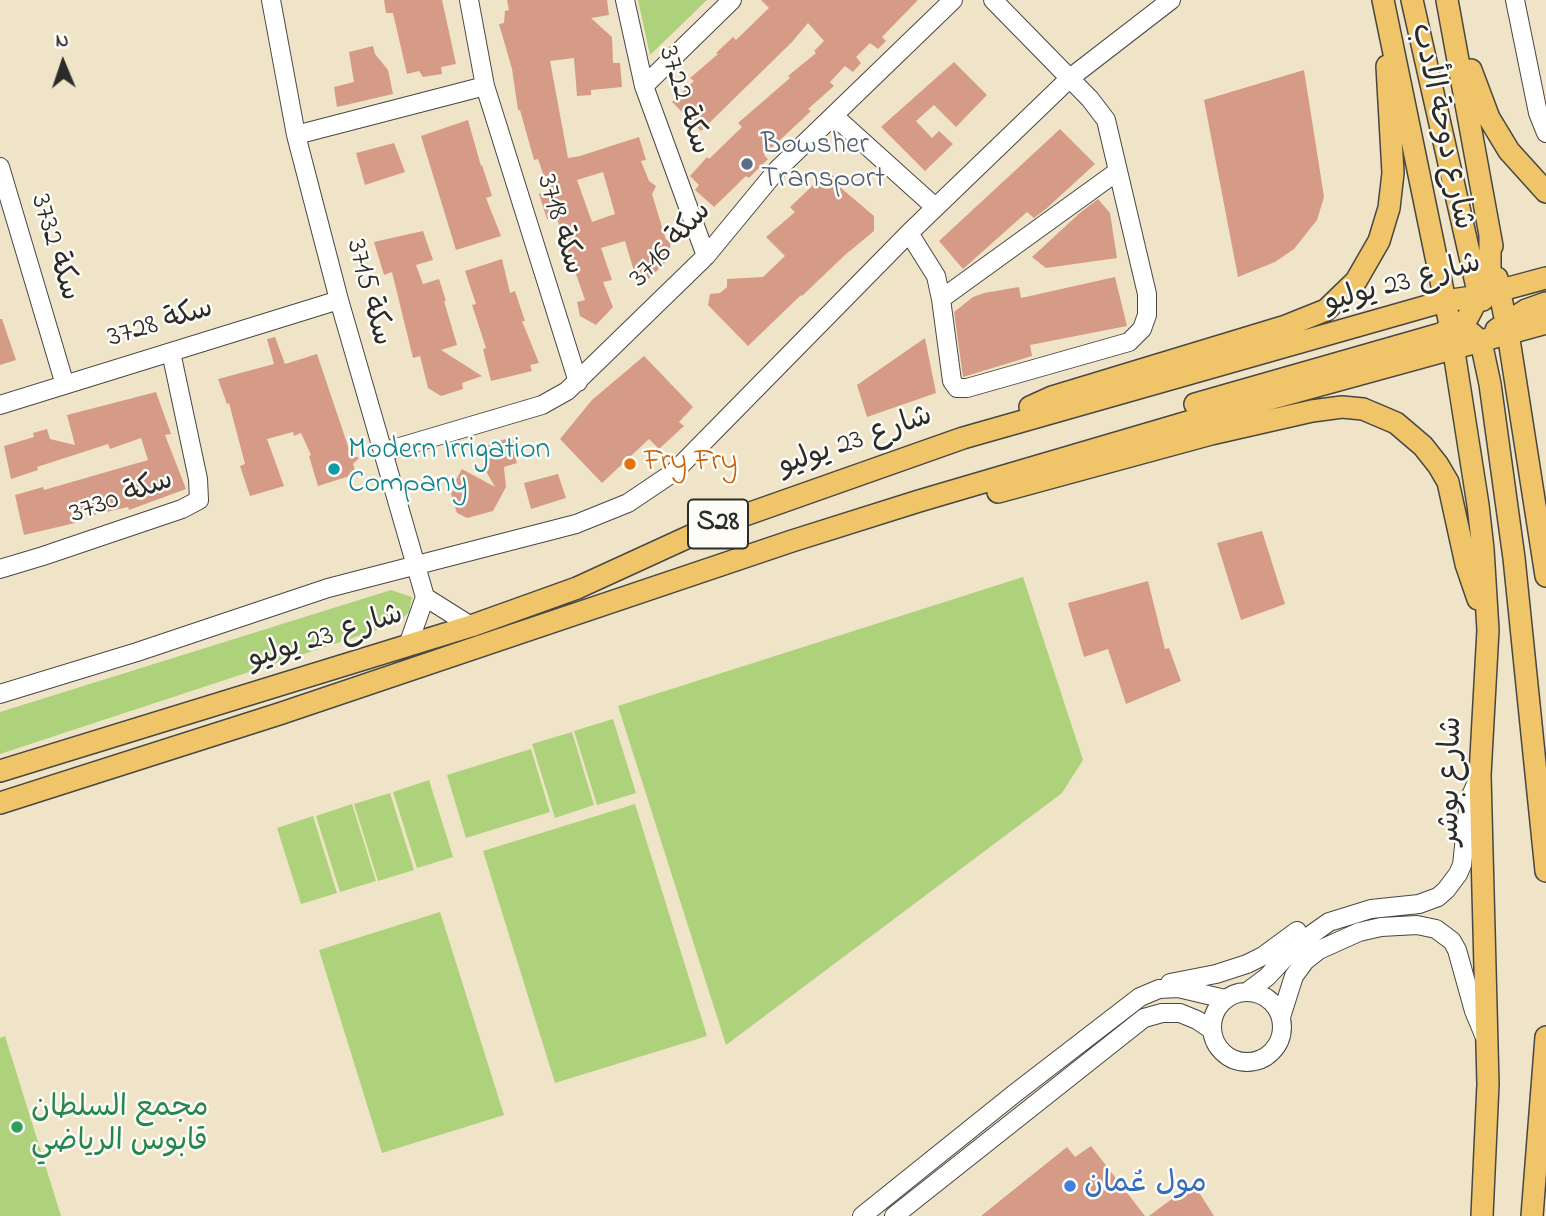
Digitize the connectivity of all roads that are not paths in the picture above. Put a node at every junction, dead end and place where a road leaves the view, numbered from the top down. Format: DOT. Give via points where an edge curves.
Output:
graph roads {
  1 [pos="271,0"];
  2 [pos="468,0"];
  3 [pos="625,0"];
  4 [pos="732,0"];
  5 [pos="953,0"];
  6 [pos="993,0"];
  7 [pos="1171,0"];
  8 [pos="1412,0"];
  9 [pos="1515,0"];
  10 [pos="1384,4"];
  11 [pos="1450,10"];
  12 [pos="1070,78"];
  13 [pos="485,86"];
  14 [pos="644,86"];
  15 [pos="834,116"];
  16 [pos="1546,133"];
  17 [pos="296,135"];
  18 [pos="0,167"];
  19 [pos="1118,171"];
  20 [pos="1546,192"];
  21 [pos="935,208"];
  22 [pos="909,233"];
  23 [pos="706,256"];
  24 [pos="1546,278"];
  25 [pos="1489,293"];
  26 [pos="941,299"];
  27 [pos="339,300"];
  28 [pos="1546,303"];
  29 [pos="1452,325"];
  30 [pos="1541,325"];
  31 [pos="1507,327"];
  32 [pos="1482,342"];
  33 [pos="170,352"];
  34 [pos="578,382"];
  35 [pos="65,385"];
  36 [pos="1462,398"];
  37 [pos="0,405"];
  38 [pos="963,438"];
  39 [pos="383,452"];
  40 [pos="792,541"];
  41 [pos="415,565"];
  42 [pos="0,569"];
  43 [pos="1546,574"];
  44 [pos="425,597"];
  45 [pos="471,626"];
  46 [pos="1488,629"];
  47 [pos="408,645"];
  48 [pos="0,694"];
  49 [pos="0,771"];
  50 [pos="1480,775"];
  51 [pos="0,803"];
  52 [pos="1546,871"];
  53 [pos="1353,913"];
  54 [pos="1159,989"];
  55 [pos="1247,992"];
  56 [pos="1225,999"];
  57 [pos="1281,1017"];
  58 [pos="1212,1030"];
  59 [pos="1546,1037"];
  60 [pos="1488,1041"];
  61 [pos="862,1216"];
  62 [pos="894,1216"];
  63 [pos="1482,1216"];
  64 [pos="1531,1216"];
  1 -- 17 [label="street, سكة 3715"];
  2 -- 13 [label="street, سكة 3718"];
  3 -- 14 [label="street, سكة 3722"];
  4 -- 14 [label="street"];
  5 -- 15 [label="street, سكة 3716"];
  6 -- 12 [label="street"];
  7 -- 12 [label="street"];
  8 -- 25 [label="main road"];
  9 -- 16 [label="street"];
  10 -- 29 [label="main road, شارع دوحة الأدب"];
  10 -- 38 [label="main road" via="1393,173 1379,241 1356,281 1326,310 1286,326 1052,397"];
  11 -- 20 [label="main road" via="1489,118 1509,151"];
  11 -- 25 [label="main road, شارع دوحة الأدب" via="1490,235"];
  12 -- 19 [label="street" via="1106,120"];
  12 -- 21 [label="street"];
  13 -- 17 [label="street"];
  13 -- 34 [label="street, سكة 3718"];
  14 -- 23 [label="street, سكة 3722"];
  15 -- 21 [label="street"];
  15 -- 23 [label="street, سكة 3716" via="777,170"];
  17 -- 27 [label="street, سكة 3715"];
  18 -- 35 [label="street, سكة 3732"];
  19 -- 26 [label="street"];
  19 -- 26 [label="street" via="1147,294 1142,329 1129,342 957,388 951,381"];
  21 -- 22 [label="street"];
  22 -- 26 [label="street" via="936,276"];
  22 -- 41 [label="street" via="674,472 650,489 576,524"];
  23 -- 34 [label="street, سكة 3716"];
  24 -- 25 [label="main road, شارع 23 يوليو / S28"];
  25 -- 29 [label="main road, شارع 23 يوليو / S28"];
  25 -- 31 [label="main road, شارع دوحة الأدب"];
  27 -- 33 [label="street, سكة 3728"];
  27 -- 39 [label="street, سكة 3715"];
  28 -- 31 [label="main road"];
  29 -- 32 [label="main road, شارع 23 يوليو / S28"];
  29 -- 36 [label="main road, شارع بوشر"];
  29 -- 38 [label="main road, شارع 23 يوليو / S28" via="1391,317"];
  29 -- 40 [label="main road, شارع 23 يوليو / S28" via="1215,414"];
  30 -- 31 [label="main road, شارع 23 يوليو / S28"];
  31 -- 32 [label="main road, شارع 23 يوليو / S28"];
  31 -- 43 [label="main road"];
  32 -- 36 [label="main road" via="1466,373"];
  32 -- 52 [label="main road" via="1514,558"];
  33 -- 35 [label="street, سكة 3728"];
  33 -- 42 [label="street, سكة 3730" via="199,500"];
  34 -- 39 [label="street, سكة 3716" via="542,405"];
  35 -- 37 [label="street, سكة 3728"];
  36 -- 46 [label="main road, شارع بوشر" via="1478,505"];
  38 -- 45 [label="main road, شارع 23 يوليو / S28" via="708,528 577,588"];
  39 -- 41 [label="street, سكة 3715"];
  40 -- 46 [label="main road" via="963,502 1211,434 1312,411 1363,409 1396,423 1423,446 1443,473"];
  40 -- 51 [label="main road, شارع 23 يوليو / S28"];
  41 -- 44 [label="street, سكة 3715"];
  41 -- 48 [label="street" via="328,588"];
  44 -- 45 [label="street"];
  44 -- 47 [label="street"];
  45 -- 47 [label="main road, شارع 23 يوليو / S28"];
  46 -- 50 [label="main road, شارع بوشر"];
  47 -- 49 [label="main road, شارع 23 يوليو / S28"];
  50 -- 53 [label="street" via="1469,800 1462,864 1446,890 1419,904"];
  50 -- 60 [label="main road, شارع بوشر"];
  53 -- 54 [label="street" via="1313,923 1239,967 1178,980"];
  53 -- 55 [label="street" via="1307,935"];
  54 -- 56 [label="street" via="1178,988"];
  54 -- 61 [label="street" via="1122,1009"];
  55 -- 56 [label="street"];
  55 -- 57 [label="street" via="1265,996"];
  56 -- 58 [label="street" via="1214,1013"];
  57 -- 58 [label="street" via="1276,1047 1264,1058 1249,1062 1223,1053"];
  57 -- 60 [label="street" via="1294,976 1319,950 1370,929 1427,926 1445,934 1457,950"];
  58 -- 62 [label="street" via="1180,1013 1153,1015 1136,1023"];
  59 -- 64 [label="main road"];
  60 -- 63 [label="main road, شارع بوشر"];
}
